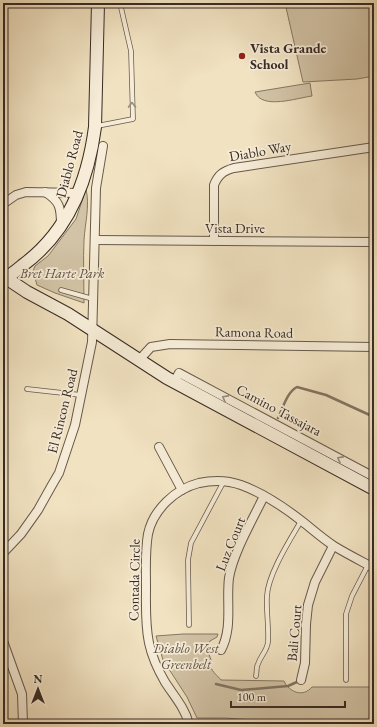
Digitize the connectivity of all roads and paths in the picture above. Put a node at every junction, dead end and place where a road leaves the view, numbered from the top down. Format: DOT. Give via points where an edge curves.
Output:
graph roads {
  1 [pos="98,3"];
  2 [pos="120,3"];
  3 [pos="94,127"];
  4 [pos="103,146"];
  5 [pos="374,148"];
  6 [pos="45,192"];
  7 [pos="78,192"];
  8 [pos="3,204"];
  9 [pos="61,225"];
  10 [pos="95,240"];
  11 [pos="214,241"];
  12 [pos="374,242"];
  13 [pos="4,279"];
  14 [pos="61,290"];
  15 [pos="93,299"];
  16 [pos="91,328"];
  17 [pos="374,347"];
  18 [pos="140,359"];
  19 [pos="174,382"];
  20 [pos="27,389"];
  21 [pos="81,395"];
  22 [pos="159,447"];
  23 [pos="374,477"];
  24 [pos="224,481"];
  25 [pos="374,489"];
  26 [pos="182,490"];
  27 [pos="264,496"];
  28 [pos="302,521"];
  29 [pos="333,546"];
  30 [pos="3,553"];
  31 [pos="371,566"];
  32 [pos="189,625"];
  33 [pos="3,641"];
  34 [pos="221,650"];
  35 [pos="256,676"];
  36 [pos="301,680"];
  37 [pos="346,680"];
  38 [pos="23,724"];
  39 [pos="189,724"];
  1 -- 3 [label="street, Diablo Road"];
  3 -- 2 [label="lane, one-way" via="132,119 131,51"];
  3 -- 7 [label="street, Diablo Road" via="89,159"];
  4 -- 10 [label="street, El Rincon Road" via="96,188"];
  5 -- 11 [label="street, Diablo Way" via="241,167 222,173 214,186"];
  6 -- 7 [label="street"];
  6 -- 8 [label="street" via="26,192"];
  6 -- 9 [label="street" via="57,202"];
  7 -- 9 [label="street, Diablo Road"];
  9 -- 13 [label="street, Diablo Road" via="51,240 31,260"];
  10 -- 11 [label="street, Vista Drive"];
  10 -- 15 [label="street, El Rincon Road"];
  11 -- 12 [label="street, Vista Drive"];
  13 -- 16 [label="street, Camino Tassajara"];
  14 -- 15 [label="lane"];
  15 -- 16 [label="street, El Rincon Road"];
  16 -- 18 [label="street, Camino Tassajara"];
  16 -- 21 [label="street, El Rincon Road" via="92,342"];
  17 -- 18 [label="street, Ramona Road" via="170,344 151,347"];
  18 -- 19 [label="street, Camino Tassajara"];
  23 -- 19 [label="street, Camino Tassajara, one-way" via="179,373"];
  19 -- 25 [label="street, Camino Tassajara"];
  20 -- 21 [label="lane"];
  21 -- 30 [label="street, El Rincon Road" via="75,425 59,473 38,510"];
  22 -- 26 [label="street"];
  24 -- 26 [label="street, Contada Circle" via="208,481"];
  24 -- 27 [label="street, Contada Circle" via="240,484"];
  24 -- 32 [label="lane" via="191,543 188,560"];
  26 -- 39 [label="street, Contada Circle" via="161,507 148,533 146,627 154,660"];
  27 -- 28 [label="street, Contada Circle"];
  27 -- 34 [label="street, Luz Court" via="232,565 229,578 227,633"];
  28 -- 29 [label="street, Contada Circle"];
  28 -- 35 [label="lane" via="268,586 268,642 266,651 258,663"];
  29 -- 31 [label="street, Contada Circle"];
  29 -- 36 [label="street, Bali Court" via="315,582 308,604 305,663"];
  31 -- 37 [label="lane" via="352,596 346,614"];
  33 -- 38 [label="street" via="22,694"];
}
